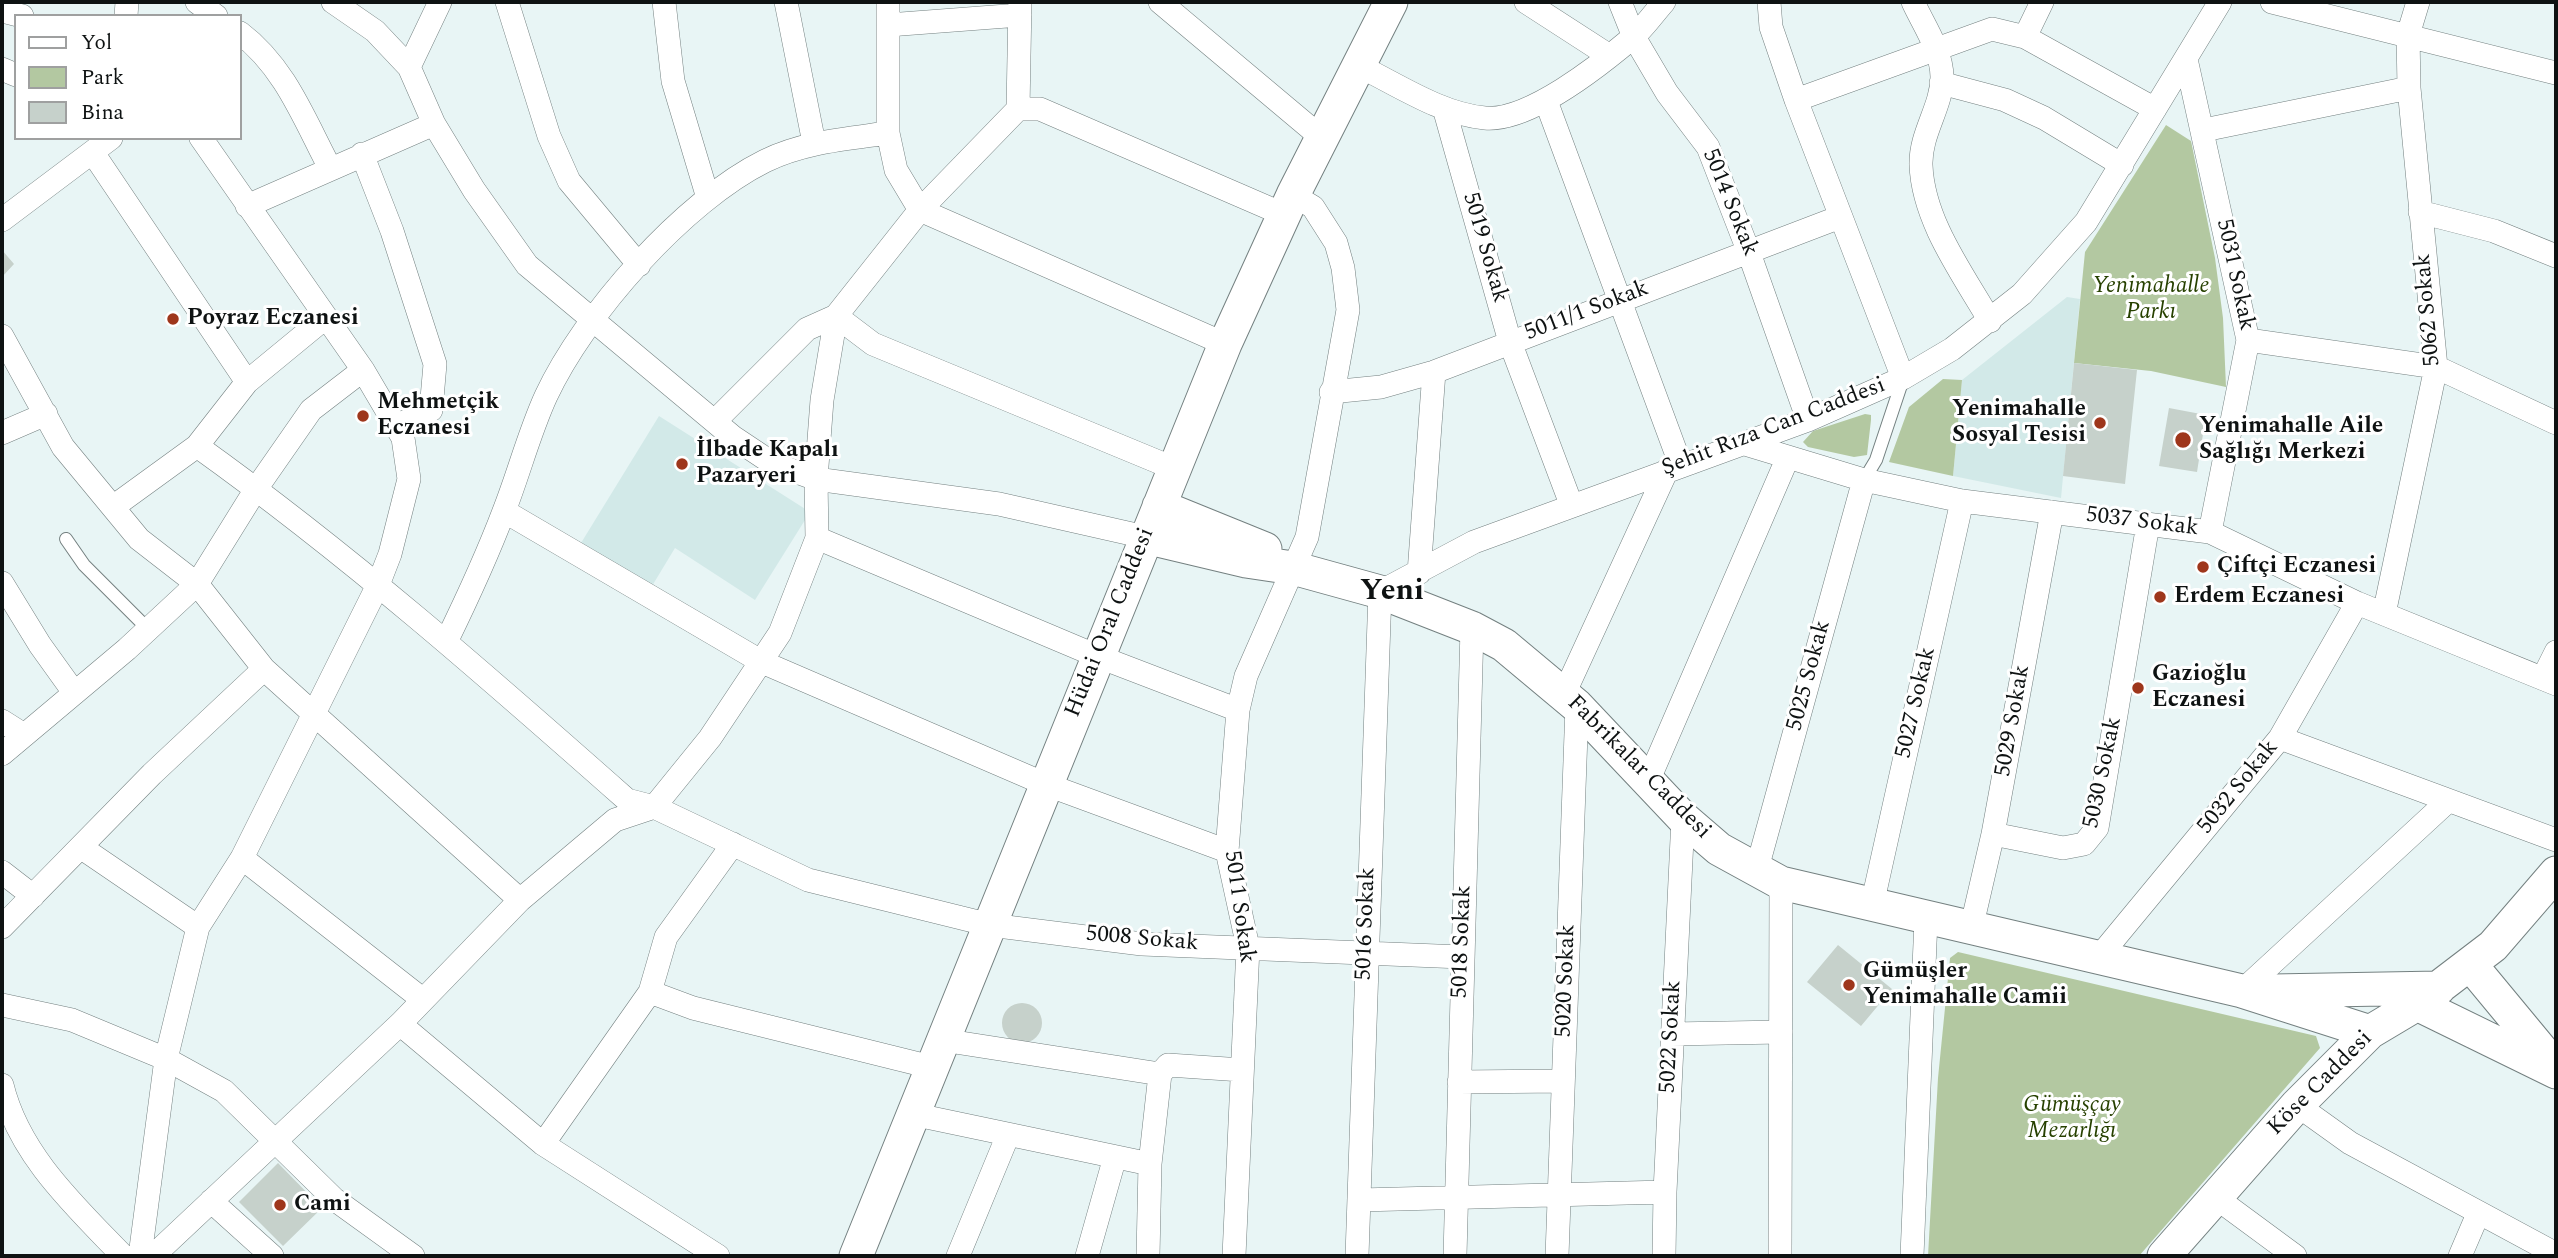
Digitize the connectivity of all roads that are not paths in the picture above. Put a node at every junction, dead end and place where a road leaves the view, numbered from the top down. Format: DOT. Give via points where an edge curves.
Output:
graph roads {
  1 [pos="197,2"];
  2 [pos="333,2"];
  3 [pos="440,2"];
  4 [pos="507,2"];
  5 [pos="664,2"];
  6 [pos="786,2"];
  7 [pos="888,2"];
  8 [pos="1160,2"];
  9 [pos="1391,2"];
  10 [pos="1526,2"];
  11 [pos="1620,2"];
  12 [pos="1664,2"];
  13 [pos="1769,2"];
  14 [pos="1913,2"];
  15 [pos="2042,2"];
  16 [pos="2220,2"];
  17 [pos="2272,2"];
  18 [pos="2418,2"];
  19 [pos="1020,8"];
  20 [pos="1185,10"];
  21 [pos="213,14"];
  22 [pos="888,25"];
  23 [pos="242,35"];
  24 [pos="2408,35"];
  25 [pos="1634,37"];
  26 [pos="2025,37"];
  27 [pos="1935,49"];
  28 [pos="1608,55"];
  29 [pos="2186,59"];
  30 [pos="1357,65"];
  31 [pos="409,67"];
  32 [pos="2556,73"];
  33 [pos="1941,83"];
  34 [pos="2409,88"];
  35 [pos="1796,100"];
  36 [pos="1546,101"];
  37 [pos="1444,108"];
  38 [pos="1018,109"];
  39 [pos="2155,109"];
  40 [pos="434,124"];
  41 [pos="2204,130"];
  42 [pos="888,133"];
  43 [pos="1322,138"];
  44 [pos="109,140"];
  45 [pos="202,140"];
  46 [pos="814,143"];
  47 [pos="93,153"];
  48 [pos="362,154"];
  49 [pos="2122,164"];
  50 [pos="330,168"];
  51 [pos="708,198"];
  52 [pos="1289,205"];
  53 [pos="247,206"];
  54 [pos="920,209"];
  55 [pos="2420,212"];
  56 [pos="1840,218"];
  57 [pos="2,220"];
  58 [pos="1748,250"];
  59 [pos="2556,256"];
  60 [pos="639,265"];
  61 [pos="1621,299"];
  62 [pos="836,316"];
  63 [pos="326,317"];
  64 [pos="592,320"];
  65 [pos="1990,321"];
  66 [pos="2,336"];
  67 [pos="2248,340"];
  68 [pos="1510,342"];
  69 [pos="1225,344"];
  70 [pos="2436,367"];
  71 [pos="363,370"];
  72 [pos="1434,372"];
  73 [pos="1903,378"];
  74 [pos="247,382"];
  75 [pos="1331,392"];
  76 [pos="46,414"];
  77 [pos="1808,420"];
  78 [pos="715,421"];
  79 [pos="2556,423"];
  80 [pos="396,426"];
  81 [pos="2,433"];
  82 [pos="1745,444"];
  83 [pos="197,446"];
  84 [pos="1788,457"];
  85 [pos="1173,468"];
  86 [pos="1674,468"];
  87 [pos="816,479"];
  88 [pos="1864,480"];
  89 [pos="256,489"];
  90 [pos="1962,502"];
  91 [pos="1571,504"];
  92 [pos="1159,506"];
  93 [pos="113,507"];
  94 [pos="505,510"];
  95 [pos="2052,512"];
  96 [pos="2148,524"];
  97 [pos="2210,532"];
  98 [pos="1146,537"];
  99 [pos="817,538"];
  100 [pos="66,539"];
  101 [pos="1293,568"];
  102 [pos="1419,573"];
  103 [pos="2,583"];
  104 [pos="197,584"];
  105 [pos="378,586"];
  106 [pos="1380,592"];
  107 [pos="2357,603"];
  108 [pos="2385,614"];
  109 [pos="1472,628"];
  110 [pos="148,629"];
  111 [pos="446,642"];
  112 [pos="2556,652"];
  113 [pos="1097,656"];
  114 [pos="762,662"];
  115 [pos="264,669"];
  116 [pos="2550,681"];
  117 [pos="73,691"];
  118 [pos="1571,700"];
  119 [pos="1238,710"];
  120 [pos="316,715"];
  121 [pos="2,721"];
  122 [pos="24,735"];
  123 [pos="2280,738"];
  124 [pos="2,754"];
  125 [pos="1649,779"];
  126 [pos="1045,784"];
  127 [pos="2448,801"];
  128 [pos="654,807"];
  129 [pos="1683,818"];
  130 [pos="1993,834"];
  131 [pos="2556,840"];
  132 [pos="733,844"];
  133 [pos="82,848"];
  134 [pos="1227,851"];
  135 [pos="242,858"];
  136 [pos="2,872"];
  137 [pos="2556,873"];
  138 [pos="1768,878"];
  139 [pos="33,896"];
  140 [pos="520,900"];
  141 [pos="1872,905"];
  142 [pos="1926,919"];
  143 [pos="990,925"];
  144 [pos="2,927"];
  145 [pos="198,927"];
  146 [pos="1971,929"];
  147 [pos="1248,947"];
  148 [pos="1366,953"];
  149 [pos="1462,957"];
  150 [pos="2099,957"];
  151 [pos="2470,964"];
  152 [pos="2242,991"];
  153 [pos="650,992"];
  154 [pos="2428,996"];
  155 [pos="422,999"];
  156 [pos="2,1005"];
  157 [pos="400,1024"];
  158 [pos="1781,1032"];
  159 [pos="2370,1032"];
  160 [pos="1672,1034"];
  161 [pos="936,1053"];
  162 [pos="166,1059"];
  163 [pos="2556,1069"];
  164 [pos="1242,1070"];
  165 [pos="1160,1074"];
  166 [pos="1563,1081"];
  167 [pos="1460,1082"];
  168 [pos="2,1085"];
  169 [pos="2297,1105"];
  170 [pos="912,1114"];
  171 [pos="1008,1135"];
  172 [pos="274,1143"];
  173 [pos="543,1144"];
  174 [pos="1115,1157"];
  175 [pos="1150,1164"];
  176 [pos="1665,1192"];
  177 [pos="1559,1194"];
  178 [pos="2215,1197"];
  179 [pos="1457,1199"];
  180 [pos="1360,1200"];
  181 [pos="211,1201"];
  182 [pos="2478,1214"];
  183 [pos="680,1247"];
  184 [pos="2556,1254"];
  185 [pos="123,1256"];
  186 [pos="139,1256"];
  187 [pos="153,1256"];
  188 [pos="272,1256"];
  189 [pos="413,1256"];
  190 [pos="718,1256"];
  191 [pos="856,1256"];
  192 [pos="958,1256"];
  193 [pos="1087,1256"];
  194 [pos="1148,1256"];
  195 [pos="1234,1256"];
  196 [pos="1357,1256"];
  197 [pos="1455,1256"];
  198 [pos="1557,1256"];
  199 [pos="1664,1256"];
  200 [pos="1780,1256"];
  201 [pos="1912,1256"];
  202 [pos="2164,1256"];
  203 [pos="2295,1256"];
  204 [pos="2460,1256"];
  1 -- 21 [label="street"];
  2 -- 31 [label="street" via="375,31"];
  3 -- 31 [label="street"];
  4 -- 60 [label="street" via="549,136 569,181"];
  5 -- 51 [label="street" via="673,81"];
  6 -- 46 [label="street"];
  7 -- 22 [label="street"];
  8 -- 20 [label="street"];
  9 -- 30 [label="street, Hüdai Oral Caddesi"];
  10 -- 28 [label="street"];
  11 -- 25 [label="street, 5014 Sokak"];
  12 -- 25 [label="street"];
  13 -- 35 [label="street" via="1771,27"];
  14 -- 27 [label="street"];
  15 -- 26 [label="street"];
  16 -- 29 [label="street, Şehit Rıza Can Caddesi"];
  17 -- 24 [label="street"];
  18 -- 24 [label="street, 5062 Sokak"];
  19 -- 22 [label="street"];
  19 -- 38 [label="street"];
  20 -- 43 [label="street"];
  22 -- 42 [label="street"];
  23 -- 50 [label="street" via="286,80"];
  24 -- 32 [label="street"];
  24 -- 34 [label="street, 5062 Sokak"];
  25 -- 28 [label="street"];
  25 -- 58 [label="street, 5014 Sokak" via="1667,93 1708,147"];
  26 -- 27 [label="street" via="1992,29"];
  26 -- 39 [label="street"];
  27 -- 33 [label="street"];
  27 -- 35 [label="street"];
  28 -- 36 [label="street"];
  29 -- 39 [label="street, Şehit Rıza Can Caddesi"];
  29 -- 41 [label="street, 5031 Sokak"];
  30 -- 37 [label="street"];
  30 -- 43 [label="street, Hüdai Oral Caddesi"];
  31 -- 40 [label="street"];
  33 -- 49 [label="street" via="2015,105"];
  33 -- 65 [label="street" via="1922,144 1923,181 1942,236"];
  34 -- 41 [label="street"];
  34 -- 55 [label="street, 5062 Sokak"];
  35 -- 56 [label="street"];
  36 -- 37 [label="street" via="1514,114 1486,118"];
  36 -- 61 [label="street"];
  37 -- 68 [label="street, 5019 Sokak"];
  38 -- 52 [label="street, 5011 Sokak" via="1040,109"];
  38 -- 54 [label="street"];
  39 -- 49 [label="street, Şehit Rıza Can Caddesi"];
  40 -- 48 [label="street"];
  40 -- 64 [label="street" via="527,265"];
  41 -- 67 [label="street, 5031 Sokak"];
  42 -- 46 [label="street"];
  42 -- 54 [label="street" via="896,170"];
  43 -- 52 [label="street, Hüdai Oral Caddesi"];
  44 -- 47 [label="street"];
  45 -- 53 [label="street"];
  46 -- 51 [label="street" via="764,162"];
  47 -- 57 [label="street"];
  47 -- 74 [label="street"];
  48 -- 50 [label="street"];
  48 -- 80 [label="street" via="435,364 431,410"];
  49 -- 65 [label="street, Şehit Rıza Can Caddesi" via="2086,222 2053,262"];
  50 -- 53 [label="street"];
  51 -- 60 [label="street"];
  52 -- 69 [label="street, Hüdai Oral Caddesi"];
  52 -- 75 [label="street, 5011 Sokak" via="1313,207 1326,225 1343,268 1348,310"];
  53 -- 63 [label="street"];
  54 -- 62 [label="street"];
  54 -- 69 [label="street"];
  55 -- 59 [label="street" via="2494,231"];
  55 -- 70 [label="street, 5062 Sokak"];
  56 -- 58 [label="street, 5011/1 Sokak"];
  56 -- 73 [label="street"];
  58 -- 61 [label="street, 5011/1 Sokak"];
  58 -- 77 [label="street, 5014 Sokak"];
  60 -- 64 [label="street"];
  61 -- 68 [label="street, 5011/1 Sokak"];
  61 -- 86 [label="street"];
  62 -- 78 [label="street" via="807,329"];
  62 -- 85 [label="street" via="873,344"];
  62 -- 87 [label="street" via="822,400"];
  63 -- 71 [label="street"];
  63 -- 74 [label="street"];
  64 -- 78 [label="street"];
  64 -- 94 [label="street" via="547,395"];
  65 -- 73 [label="street, Şehit Rıza Can Caddesi"];
  66 -- 76 [label="street"];
  67 -- 70 [label="street"];
  67 -- 97 [label="street, 5031 Sokak"];
  68 -- 72 [label="street, 5011/1 Sokak"];
  68 -- 91 [label="street, 5019 Sokak"];
  69 -- 85 [label="street, Hüdai Oral Caddesi"];
  70 -- 79 [label="street"];
  70 -- 108 [label="street, 5062 Sokak"];
  71 -- 80 [label="street"];
  71 -- 89 [label="street" via="311,411"];
  72 -- 75 [label="street, 5011/1 Sokak" via="1381,387"];
  72 -- 102 [label="street"];
  73 -- 77 [label="street, Şehit Rıza Can Caddesi"];
  73 -- 88 [label="lane" via="1876,460"];
  74 -- 83 [label="street"];
  75 -- 101 [label="street, 5011 Sokak" via="1307,537"];
  76 -- 81 [label="street"];
  76 -- 93 [label="street" via="63,447"];
  77 -- 82 [label="street, Şehit Rıza Can Caddesi"];
  78 -- 87 [label="street" via="772,463"];
  80 -- 105 [label="street" via="403,438 409,479"];
  82 -- 84 [label="street, 5037 Sokak"];
  82 -- 86 [label="street, Şehit Rıza Can Caddesi"];
  83 -- 89 [label="street, 5008 Sokak"];
  83 -- 93 [label="street"];
  84 -- 88 [label="street, 5037 Sokak"];
  84 -- 125 [label="street"];
  85 -- 92 [label="street, Hüdai Oral Caddesi"];
  86 -- 91 [label="street, Şehit Rıza Can Caddesi"];
  86 -- 118 [label="street"];
  87 -- 98 [label="street" via="999,504"];
  87 -- 99 [label="street"];
  88 -- 90 [label="street, 5037 Sokak"];
  88 -- 138 [label="street, 5025 Sokak"];
  89 -- 104 [label="street"];
  89 -- 105 [label="street, 5008 Sokak"];
  90 -- 95 [label="street, 5037 Sokak"];
  90 -- 141 [label="street, 5027 Sokak"];
  91 -- 102 [label="street, Şehit Rıza Can Caddesi" via="1474,542"];
  92 -- 98 [label="street, Hüdai Oral Caddesi"];
  92 -- 101 [label="street, Fabrikalar Caddesi" via="1273,552"];
  93 -- 104 [label="street" via="139,539"];
  94 -- 111 [label="street"];
  94 -- 114 [label="street"];
  95 -- 96 [label="street, 5037 Sokak"];
  95 -- 130 [label="street, 5029 Sokak"];
  96 -- 97 [label="street, 5037 Sokak"];
  96 -- 130 [label="street, 5030 Sokak" via="2097,828 2084,844 2063,848"];
  97 -- 107 [label="street, 5037 Sokak"];
  98 -- 101 [label="street, Fabrikalar Caddesi"];
  98 -- 113 [label="street, Hüdai Oral Caddesi"];
  99 -- 113 [label="street"];
  99 -- 114 [label="street" via="794,602"];
  100 -- 110 [label="lane" via="100,583"];
  101 -- 106 [label="street, Fabrikalar Caddesi"];
  101 -- 119 [label="street, 5011 Sokak" via="1246,676"];
  102 -- 106 [label="street, Şehit Rıza Can Caddesi"];
  103 -- 117 [label="street"];
  104 -- 110 [label="street"];
  104 -- 115 [label="street"];
  105 -- 111 [label="street, 5008 Sokak"];
  105 -- 120 [label="street"];
  106 -- 109 [label="street, Fabrikalar Caddesi"];
  106 -- 148 [label="street, 5016 Sokak"];
  107 -- 108 [label="street, 5037 Sokak"];
  107 -- 123 [label="street, 5032 Sokak"];
  108 -- 116 [label="street, 5037 Sokak"];
  109 -- 118 [label="street, Fabrikalar Caddesi" via="1504,645"];
  109 -- 149 [label="street, 5018 Sokak"];
  110 -- 117 [label="street"];
  111 -- 128 [label="street, 5008 Sokak" via="627,800"];
  112 -- 116 [label="street"];
  113 -- 119 [label="street"];
  113 -- 126 [label="street, Hüdai Oral Caddesi"];
  114 -- 126 [label="street"];
  114 -- 128 [label="street"];
  115 -- 120 [label="street"];
  115 -- 133 [label="street" via="152,774"];
  117 -- 122 [label="street"];
  118 -- 125 [label="street, Fabrikalar Caddesi"];
  118 -- 166 [label="street, 5020 Sokak"];
  119 -- 134 [label="street, 5011 Sokak"];
  120 -- 135 [label="street"];
  120 -- 140 [label="street"];
  121 -- 122 [label="street"];
  122 -- 124 [label="street"];
  123 -- 127 [label="street"];
  123 -- 150 [label="street, 5032 Sokak"];
  125 -- 129 [label="street, Fabrikalar Caddesi"];
  126 -- 134 [label="street"];
  126 -- 143 [label="street, Hüdai Oral Caddesi"];
  127 -- 131 [label="street"];
  127 -- 152 [label="street"];
  128 -- 132 [label="street, 5008 Sokak"];
  128 -- 140 [label="street" via="615,820"];
  129 -- 138 [label="street, Fabrikalar Caddesi" via="1718,849"];
  129 -- 160 [label="street, 5022 Sokak"];
  130 -- 146 [label="street, 5029 Sokak"];
  132 -- 143 [label="street, 5008 Sokak" via="808,880"];
  132 -- 153 [label="street" via="666,937"];
  133 -- 139 [label="street"];
  133 -- 145 [label="street"];
  134 -- 147 [label="street, 5011 Sokak"];
  135 -- 145 [label="street"];
  135 -- 155 [label="street"];
  136 -- 139 [label="street"];
  137 -- 151 [label="street, Köse Caddesi" via="2493,946"];
  138 -- 141 [label="street, Fabrikalar Caddesi"];
  138 -- 158 [label="street, 5025 Sokak"];
  139 -- 144 [label="street"];
  140 -- 155 [label="street"];
  141 -- 142 [label="street, Fabrikalar Caddesi"];
  142 -- 146 [label="street, Fabrikalar Caddesi"];
  142 -- 201 [label="street"];
  143 -- 147 [label="street, 5008 Sokak" via="1142,944"];
  143 -- 161 [label="street, Hüdai Oral Caddesi"];
  145 -- 162 [label="street"];
  146 -- 150 [label="street, Fabrikalar Caddesi"];
  147 -- 148 [label="street, 5008 Sokak"];
  147 -- 164 [label="street, 5011 Sokak"];
  148 -- 149 [label="street, 5008 Sokak"];
  148 -- 180 [label="street, 5016 Sokak"];
  149 -- 167 [label="street, 5018 Sokak"];
  150 -- 152 [label="street, Fabrikalar Caddesi"];
  151 -- 154 [label="street, Köse Caddesi"];
  151 -- 163 [label="street, Fabrikalar Caddesi"];
  152 -- 154 [label="street, Fabrikalar Caddesi"];
  152 -- 159 [label="street, Fabrikalar Caddesi"];
  153 -- 161 [label="street" via="693,1008"];
  153 -- 173 [label="street"];
  154 -- 159 [label="street, Köse Caddesi"];
  154 -- 163 [label="street, Fabrikalar Caddesi"];
  155 -- 157 [label="street"];
  156 -- 162 [label="street" via="72,1020"];
  157 -- 172 [label="street"];
  157 -- 173 [label="street"];
  158 -- 160 [label="street"];
  158 -- 200 [label="street, 5025 Sokak"];
  159 -- 169 [label="street, Köse Caddesi"];
  160 -- 176 [label="street, 5022 Sokak"];
  161 -- 165 [label="street"];
  161 -- 170 [label="street, Hüdai Oral Caddesi"];
  162 -- 172 [label="street" via="225,1091"];
  162 -- 186 [label="street"];
  164 -- 165 [label="street" via="1168,1065"];
  164 -- 195 [label="street, 5011 Sokak"];
  165 -- 175 [label="street"];
  166 -- 167 [label="street"];
  166 -- 177 [label="street, 5020 Sokak"];
  167 -- 179 [label="street, 5018 Sokak"];
  168 -- 185 [label="street" via="34,1158"];
  169 -- 178 [label="street, Köse Caddesi"];
  169 -- 182 [label="street" via="2350,1143"];
  170 -- 171 [label="street"];
  170 -- 191 [label="street, Hüdai Oral Caddesi"];
  171 -- 174 [label="street"];
  171 -- 192 [label="street"];
  172 -- 181 [label="street"];
  172 -- 189 [label="street" via="334,1199"];
  173 -- 183 [label="street"];
  174 -- 175 [label="street"];
  174 -- 193 [label="street"];
  175 -- 194 [label="street"];
  176 -- 177 [label="street"];
  176 -- 199 [label="street, 5022 Sokak"];
  177 -- 179 [label="street"];
  177 -- 198 [label="street, 5020 Sokak"];
  178 -- 202 [label="street, Köse Caddesi"];
  178 -- 203 [label="street"];
  179 -- 180 [label="street"];
  179 -- 197 [label="street, 5018 Sokak"];
  180 -- 196 [label="street, 5016 Sokak"];
  181 -- 187 [label="street"];
  181 -- 188 [label="street"];
  182 -- 184 [label="street"];
  182 -- 204 [label="street"];
  183 -- 190 [label="street"];
}
